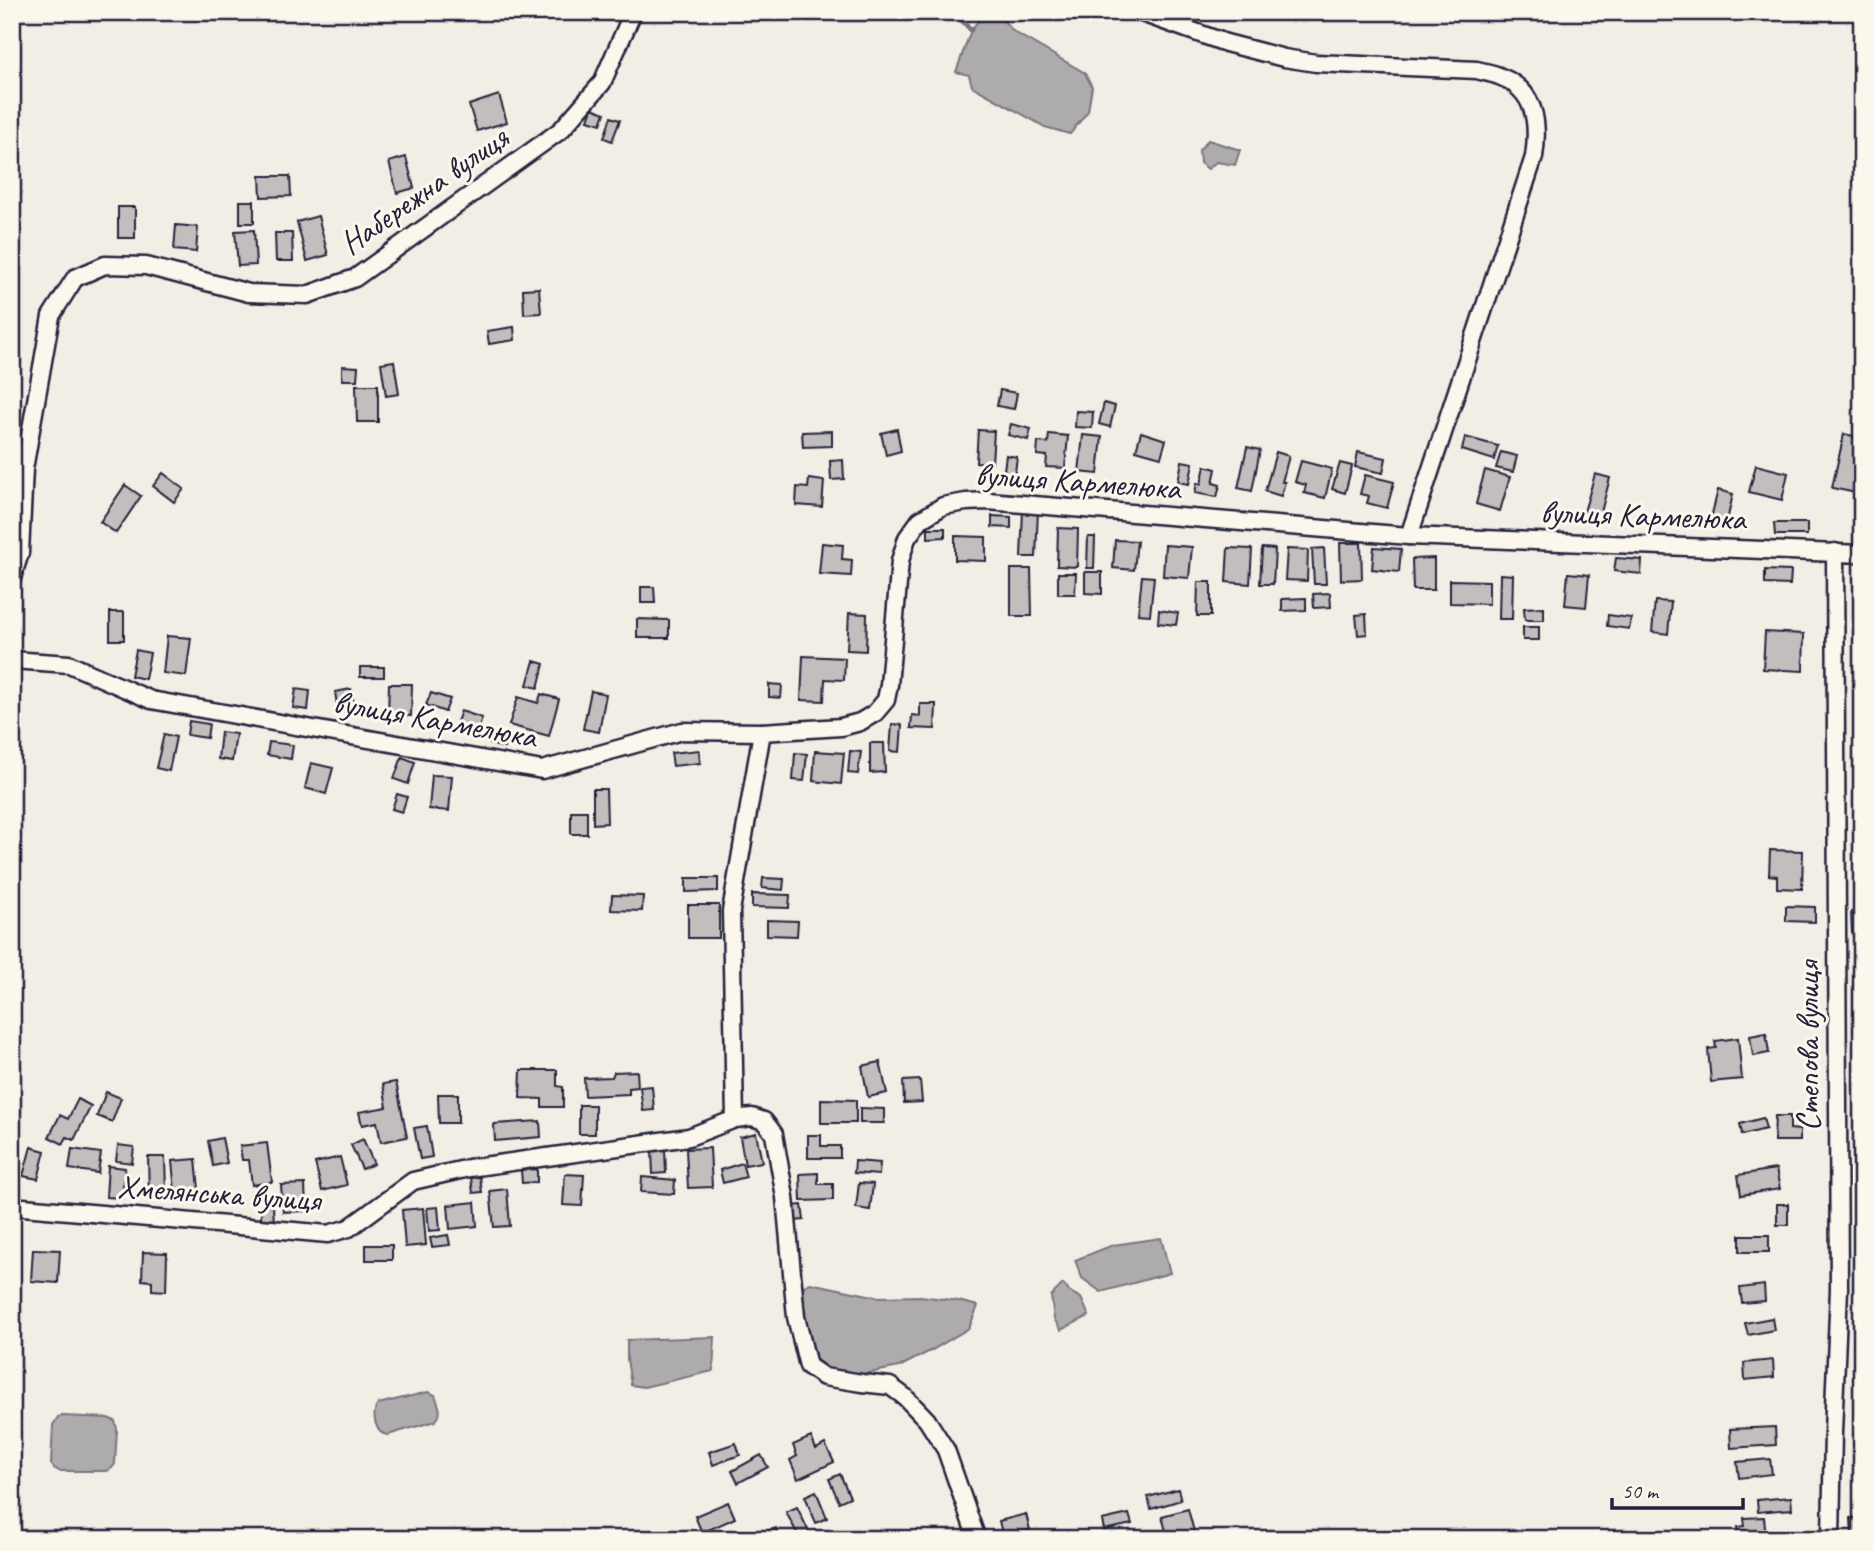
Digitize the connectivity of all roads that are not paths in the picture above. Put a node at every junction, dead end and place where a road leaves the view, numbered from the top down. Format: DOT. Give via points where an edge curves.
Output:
graph roads {
  1 [pos="633,12"];
  2 [pos="1139,12"];
  3 [pos="1409,536"];
  4 [pos="1835,552"];
  5 [pos="1862,554"];
  6 [pos="12,578"];
  7 [pos="12,660"];
  8 [pos="762,732"];
  9 [pos="735,1119"];
  10 [pos="12,1206"];
  11 [pos="977,1539"];
  12 [pos="1831,1539"];
  1 -- 6 [label="street, Набережна вулиця" via="602,83 561,130 355,278 307,295 249,293 146,266 105,265 75,278 51,316 24,469 20,553"];
  2 -- 3 [label="street" via="1284,58 1477,70 1501,76 1528,100 1538,135 1534,157"];
  3 -- 4 [label="street, вулиця Кармелюка"];
  3 -- 8 [label="street, вулиця Кармелюка" via="988,501 943,506 920,520 907,538 900,561 886,700 875,713 841,727"];
  4 -- 5 [label="street, вулиця Кармелюка"];
  4 -- 12 [label="street, Степова вулиця" via="1839,1289"];
  7 -- 8 [label="street, вулиця Кармелюка" via="69,664 151,700 542,770 682,731"];
  8 -- 9 [label="street" via="731,911"];
  9 -- 10 [label="street, Хмелянська вулиця" via="689,1137 468,1168 413,1181 349,1228 328,1234"];
  9 -- 11 [label="street" via="764,1121 774,1134 796,1317 808,1366 824,1377 890,1386 927,1420 946,1450"];
}
